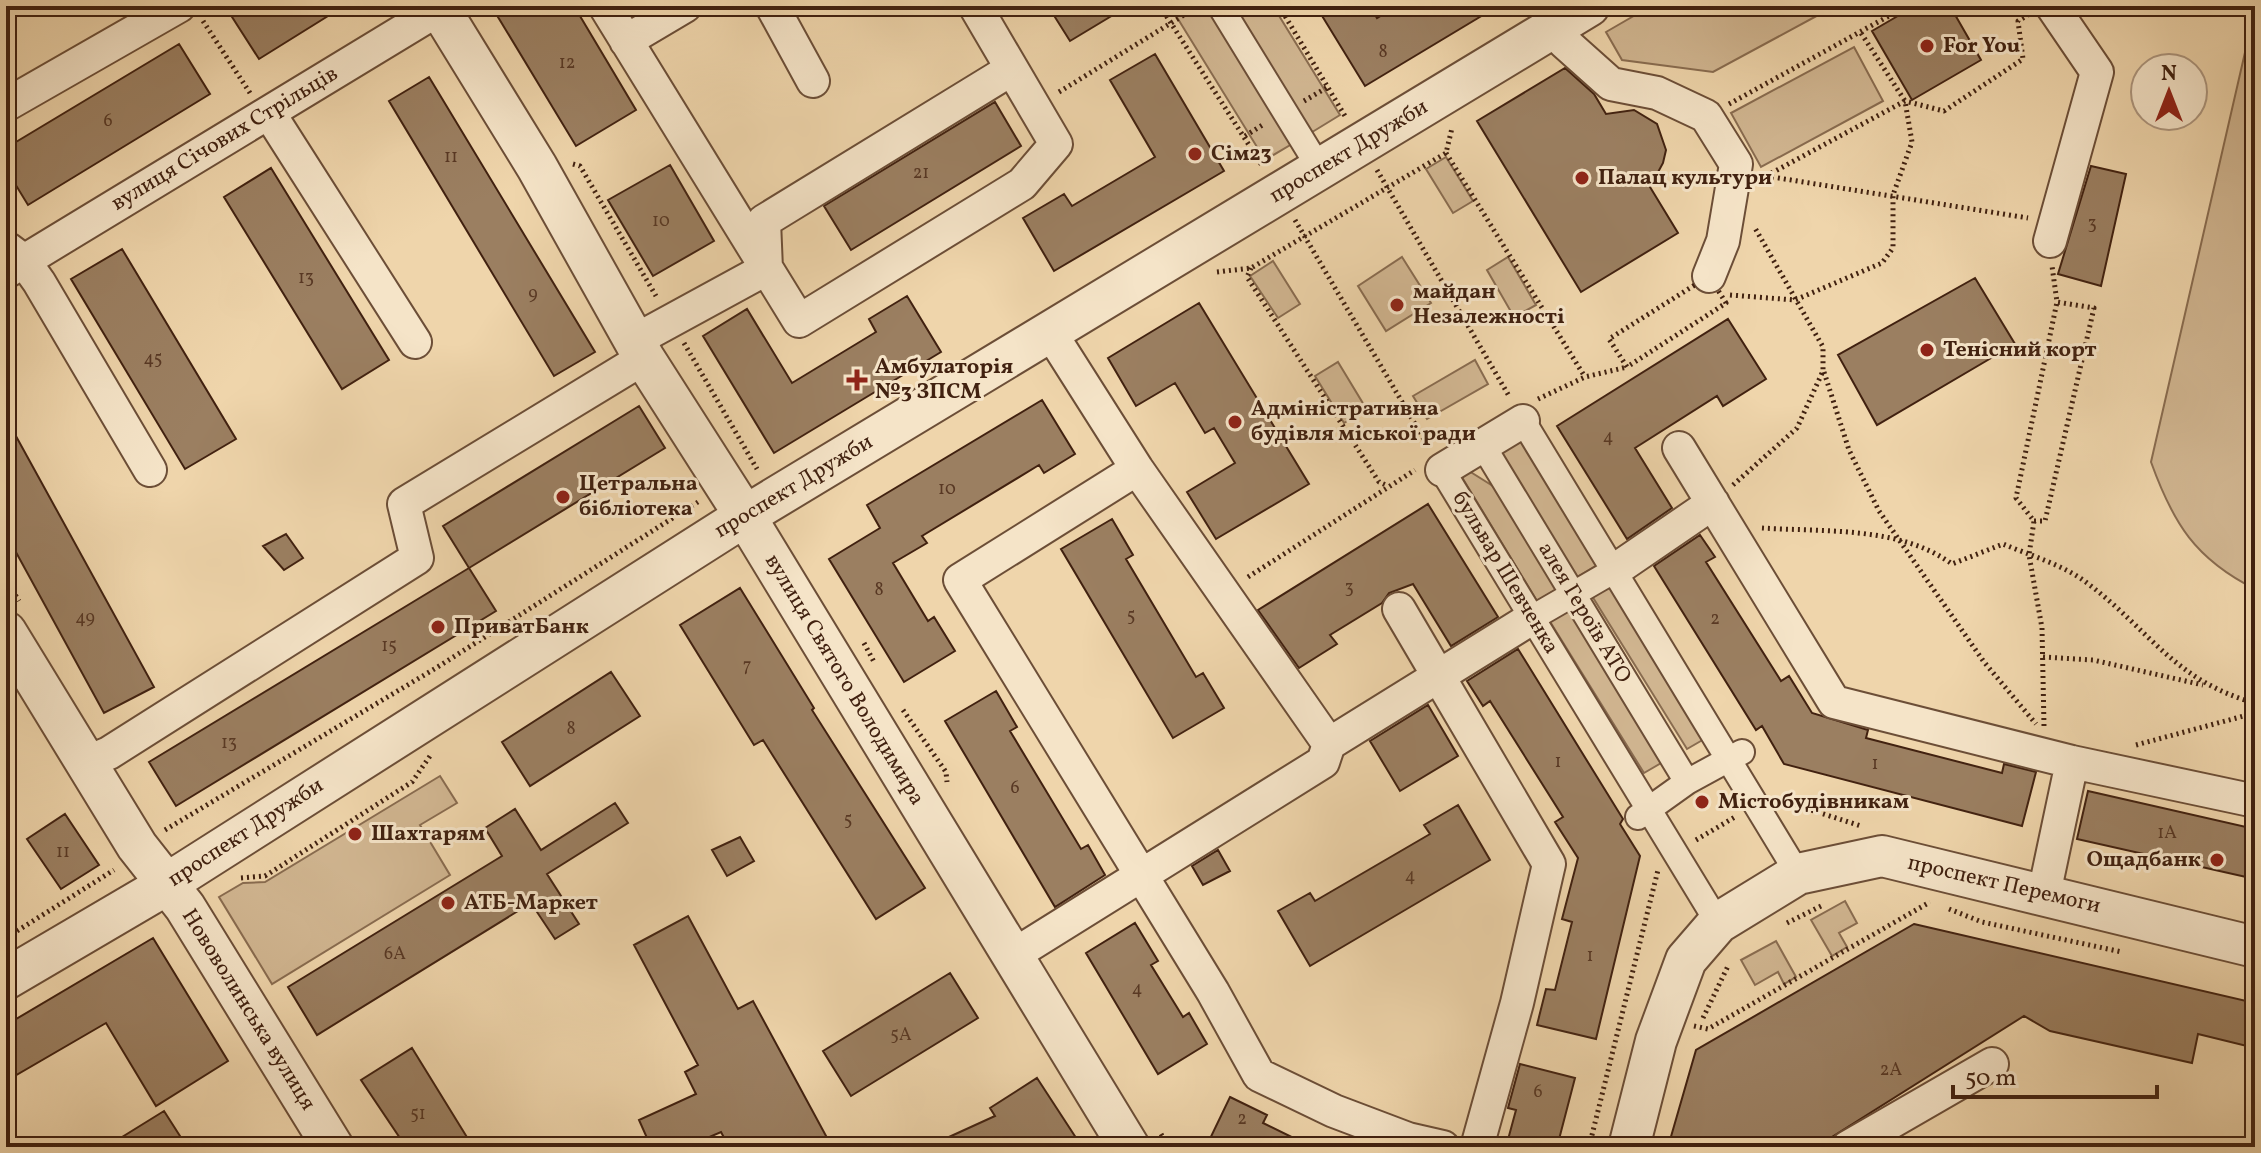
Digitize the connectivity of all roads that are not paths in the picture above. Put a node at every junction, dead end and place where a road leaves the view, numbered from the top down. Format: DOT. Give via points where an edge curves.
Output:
graph roads {
  1 [pos="605,6"];
  2 [pos="685,6"];
  3 [pos="772,6"];
  4 [pos="975,6"];
  5 [pos="1220,6"];
  6 [pos="1589,6"];
  7 [pos="440,7"];
  8 [pos="188,8"];
  9 [pos="2041,10"];
  10 [pos="1554,27"];
  11 [pos="626,41"];
  12 [pos="1012,69"];
  13 [pos="813,81"];
  14 [pos="6,105"];
  15 [pos="261,105"];
  16 [pos="1320,169"];
  17 [pos="2051,231"];
  18 [pos="12,260"];
  19 [pos="766,269"];
  20 [pos="1714,285"];
  21 [pos="1050,332"];
  22 [pos="415,342"];
  23 [pos="639,350"];
  24 [pos="1523,421"];
  25 [pos="1482,444"];
  26 [pos="1679,448"];
  27 [pos="1137,469"];
  28 [pos="150,470"];
  29 [pos="1442,470"];
  30 [pos="743,491"];
  31 [pos="1713,503"];
  32 [pos="1615,570"];
  33 [pos="1574,595"];
  34 [pos="1399,609"];
  35 [pos="1532,618"];
  36 [pos="6,632"];
  37 [pos="1440,676"];
  38 [pos="1329,744"];
  39 [pos="1737,754"];
  40 [pos="2072,762"];
  41 [pos="85,763"];
  42 [pos="1687,782"];
  43 [pos="2255,801"];
  44 [pos="1642,814"];
  45 [pos="1798,874"];
  46 [pos="1142,876"];
  47 [pos="167,883"];
  48 [pos="2044,894"];
  49 [pos="1718,923"];
  50 [pos="2255,947"];
  51 [pos="1012,956"];
  52 [pos="6,979"];
  53 [pos="1992,1064"];
  54 [pos="333,1147"];
  55 [pos="1129,1147"];
  56 [pos="1443,1147"];
  57 [pos="1477,1147"];
  58 [pos="1629,1147"];
  59 [pos="1848,1147"];
  1 -- 11 [label="street"];
  2 -- 11 [label="street"];
  3 -- 13 [label="street"];
  4 -- 12 [label="street"];
  5 -- 16 [label="street"];
  6 -- 10 [label="street, проспект Дружби"];
  7 -- 15 [label="street, вулиця Січових Стрільців"];
  7 -- 23 [label="street, вулиця Святого Володимира"];
  8 -- 14 [label="street"];
  9 -- 17 [label="street" via="2097,72"];
  10 -- 16 [label="street, проспект Дружби"];
  10 -- 20 [label="street" via="1611,84 1657,93 1706,116 1734,175"];
  11 -- 19 [label="street"];
  12 -- 19 [label="street" via="764,221"];
  12 -- 19 [label="street" via="1056,144 1022,184 799,321"];
  15 -- 18 [label="street, вулиця Січових Стрільців"];
  15 -- 22 [label="street"];
  16 -- 21 [label="street, проспект Дружби"];
  18 -- 28 [label="street"];
  19 -- 23 [label="street"];
  21 -- 27 [label="street"];
  21 -- 30 [label="street, проспект Дружби"];
  23 -- 30 [label="street, вулиця Святого Володимира"];
  23 -- 41 [label="street" via="404,504 417,558 109,753"];
  24 -- 25 [label="street, бульвар Шевченка"];
  24 -- 32 [label="street"];
  25 -- 29 [label="street, бульвар Шевченка"];
  25 -- 33 [label="street, алея Героїв АТО"];
  26 -- 31 [label="street"];
  27 -- 38 [label="street"];
  27 -- 46 [label="street" via="960,580"];
  29 -- 35 [label="street, бульвар Шевченка"];
  30 -- 47 [label="street, проспект Дружби"];
  30 -- 51 [label="street, вулиця Святого Володимира"];
  31 -- 32 [label="street"];
  31 -- 40 [label="street" via="1834,702"];
  32 -- 33 [label="street"];
  32 -- 39 [label="street"];
  33 -- 35 [label="street"];
  33 -- 42 [label="street, алея Героїв АТО"];
  34 -- 37 [label="street"];
  35 -- 37 [label="street"];
  35 -- 44 [label="street, бульвар Шевченка"];
  36 -- 41 [label="street, Нововолинська вулиця"];
  37 -- 38 [label="street"];
  37 -- 57 [label="street" via="1549,864"];
  38 -- 46 [label="street" via="1323,762"];
  39 -- 42 [label="street"];
  39 -- 45 [label="street"];
  40 -- 43 [label="street"];
  40 -- 48 [label="street"];
  41 -- 47 [label="street, Нововолинська вулиця"];
  42 -- 44 [label="street"];
  44 -- 49 [label="street, бульвар Шевченка"];
  45 -- 48 [label="street, проспект Перемоги" via="1882,856"];
  45 -- 49 [label="street, проспект Перемоги" via="1767,913"];
  46 -- 51 [label="street"];
  46 -- 56 [label="street" via="1259,1075 1334,1111"];
  47 -- 52 [label="street, проспект Дружби"];
  47 -- 54 [label="street, Нововолинська вулиця"];
  48 -- 50 [label="street, проспект Перемоги"];
  49 -- 58 [label="street, проспект Перемоги" via="1686,960 1656,1041"];
  51 -- 55 [label="street, вулиця Святого Володимира"];
  53 -- 59 [label="street"];
}
